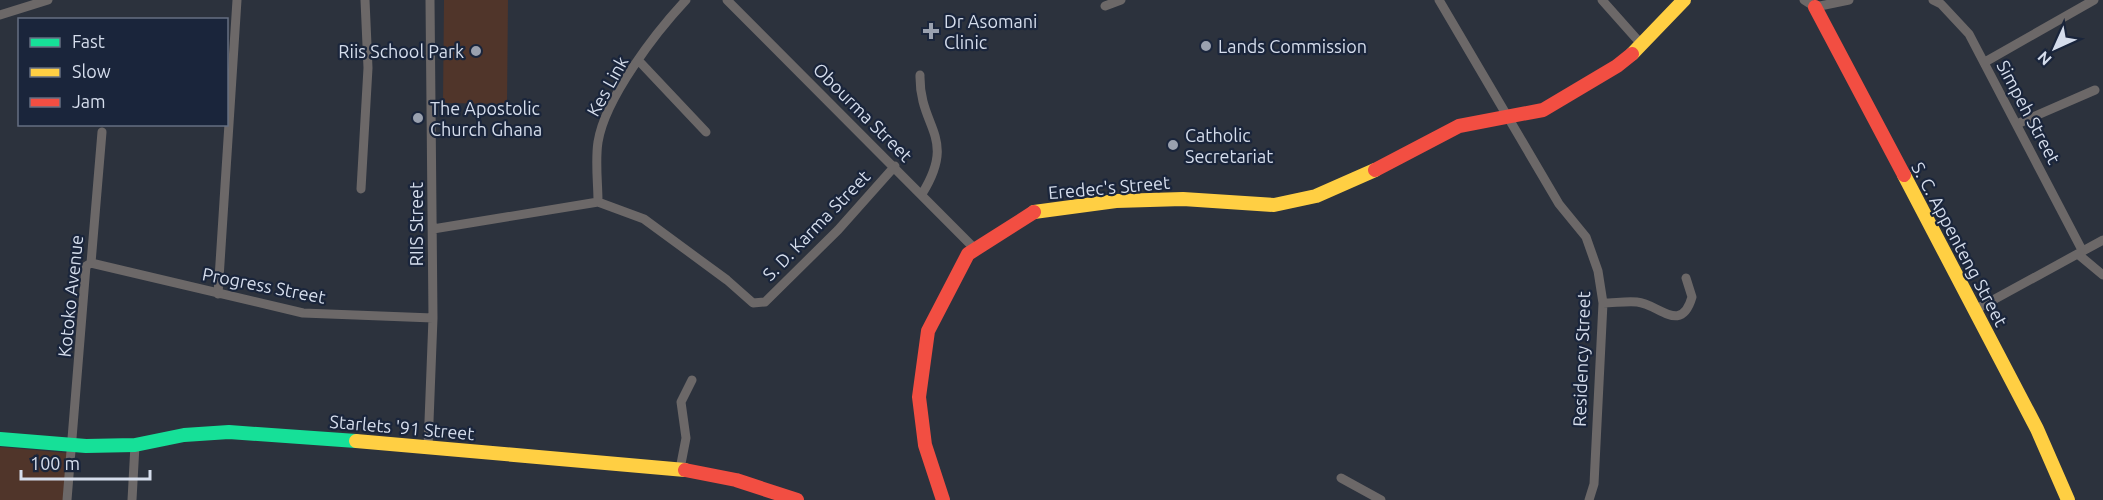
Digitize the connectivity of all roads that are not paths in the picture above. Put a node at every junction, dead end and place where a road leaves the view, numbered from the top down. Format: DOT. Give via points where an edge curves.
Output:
graph roads {
  1 [pos="48,0"];
  2 [pos="237,0"];
  3 [pos="365,0"];
  4 [pos="430,0"];
  5 [pos="686,0"];
  6 [pos="727,0"];
  7 [pos="1120,0"];
  8 [pos="1439,0"];
  9 [pos="1602,0"];
  10 [pos="1684,0"];
  11 [pos="1849,0"];
  12 [pos="2094,0"];
  13 [pos="1941,1"];
  14 [pos="1810,4"];
  15 [pos="1106,6"];
  16 [pos="0,15"];
  17 [pos="1642,45"];
  18 [pos="639,62"];
  19 [pos="1985,62"];
  20 [pos="920,75"];
  21 [pos="2095,90"];
  22 [pos="1508,119"];
  23 [pos="2017,124"];
  24 [pos="102,132"];
  25 [pos="706,132"];
  26 [pos="895,166"];
  27 [pos="361,189"];
  28 [pos="922,194"];
  29 [pos="598,202"];
  30 [pos="433,229"];
  31 [pos="2103,240"];
  32 [pos="974,248"];
  33 [pos="2081,252"];
  34 [pos="91,263"];
  35 [pos="2103,275"];
  36 [pos="1686,278"];
  37 [pos="218,294"];
  38 [pos="1603,303"];
  39 [pos="1973,311"];
  40 [pos="433,318"];
  41 [pos="692,380"];
  42 [pos="0,439"];
  43 [pos="74,445"];
  44 [pos="135,445"];
  45 [pos="428,447"];
  46 [pos="680,469"];
  47 [pos="1341,478"];
  48 [pos="67,500"];
  49 [pos="132,500"];
  50 [pos="797,500"];
  51 [pos="943,500"];
  52 [pos="1381,500"];
  53 [pos="1588,500"];
  54 [pos="2068,500"];
  1 -- 16 [label="street"];
  2 -- 37 [label="street"];
  3 -- 27 [label="street" via="368,68"];
  4 -- 30 [label="street, RIIS Street"];
  5 -- 18 [label="street, Kes Link" via="664,23"];
  6 -- 26 [label="street, Obourma Street"];
  7 -- 15 [label="street"];
  8 -- 22 [label="street, Residency Street"];
  9 -- 17 [label="street"];
  10 -- 17 [label="street, Eredec's Street"];
  11 -- 14 [label="street"];
  12 -- 19 [label="street"];
  13 -- 19 [label="street, Simpeh Street" via="1969,34"];
  14 -- 39 [label="street, S. C. Appenteng Street"];
  17 -- 22 [label="street, Eredec's Street" via="1617,66 1543,110"];
  18 -- 25 [label="street"];
  18 -- 29 [label="street, Kes Link" via="605,118 598,142"];
  19 -- 23 [label="street, Simpeh Street"];
  20 -- 28 [label="street" via="920,87 939,148 936,169"];
  21 -- 23 [label="street"];
  22 -- 32 [label="street, Eredec's Street" via="1459,126 1362,177 1316,196 1274,205 1183,199 1116,201 1038,210"];
  22 -- 38 [label="street, Residency Street" via="1558,204 1586,237 1598,270"];
  23 -- 33 [label="street, Simpeh Street"];
  24 -- 34 [label="street, Kotoko Avenue"];
  26 -- 28 [label="street, Obourma Street"];
  26 -- 29 [label="street, S. D. Karma Street" via="838,230 759,304 644,219"];
  28 -- 32 [label="street, Obourma Street"];
  29 -- 30 [label="street, S. D. Karma Street"];
  30 -- 40 [label="street, RIIS Street"];
  31 -- 33 [label="street"];
  32 -- 51 [label="street, Eredec's Street" via="928,331 919,397 925,445"];
  33 -- 35 [label="street"];
  33 -- 39 [label="street"];
  34 -- 37 [label="street, Progress Street"];
  34 -- 43 [label="street, Kotoko Avenue" via="86,266"];
  36 -- 38 [label="street" via="1692,297 1684,313 1676,316 1638,302"];
  37 -- 40 [label="street, Progress Street" via="303,313"];
  38 -- 53 [label="street, Residency Street" via="1594,484"];
  39 -- 54 [label="street, S. C. Appenteng Street" via="2037,429"];
  40 -- 45 [label="street, RIIS Street"];
  41 -- 46 [label="street" via="681,402 686,438"];
  42 -- 43 [label="street, Starlets '91 Street"];
  43 -- 44 [label="street, Starlets '91 Street"];
  43 -- 48 [label="street, Kotoko Avenue"];
  44 -- 45 [label="street, Starlets '91 Street" via="184,435 229,432"];
  44 -- 49 [label="street"];
  45 -- 46 [label="street, Starlets '91 Street"];
  46 -- 50 [label="street, Starlets '91 Street" via="736,480"];
  47 -- 52 [label="street"];
}
